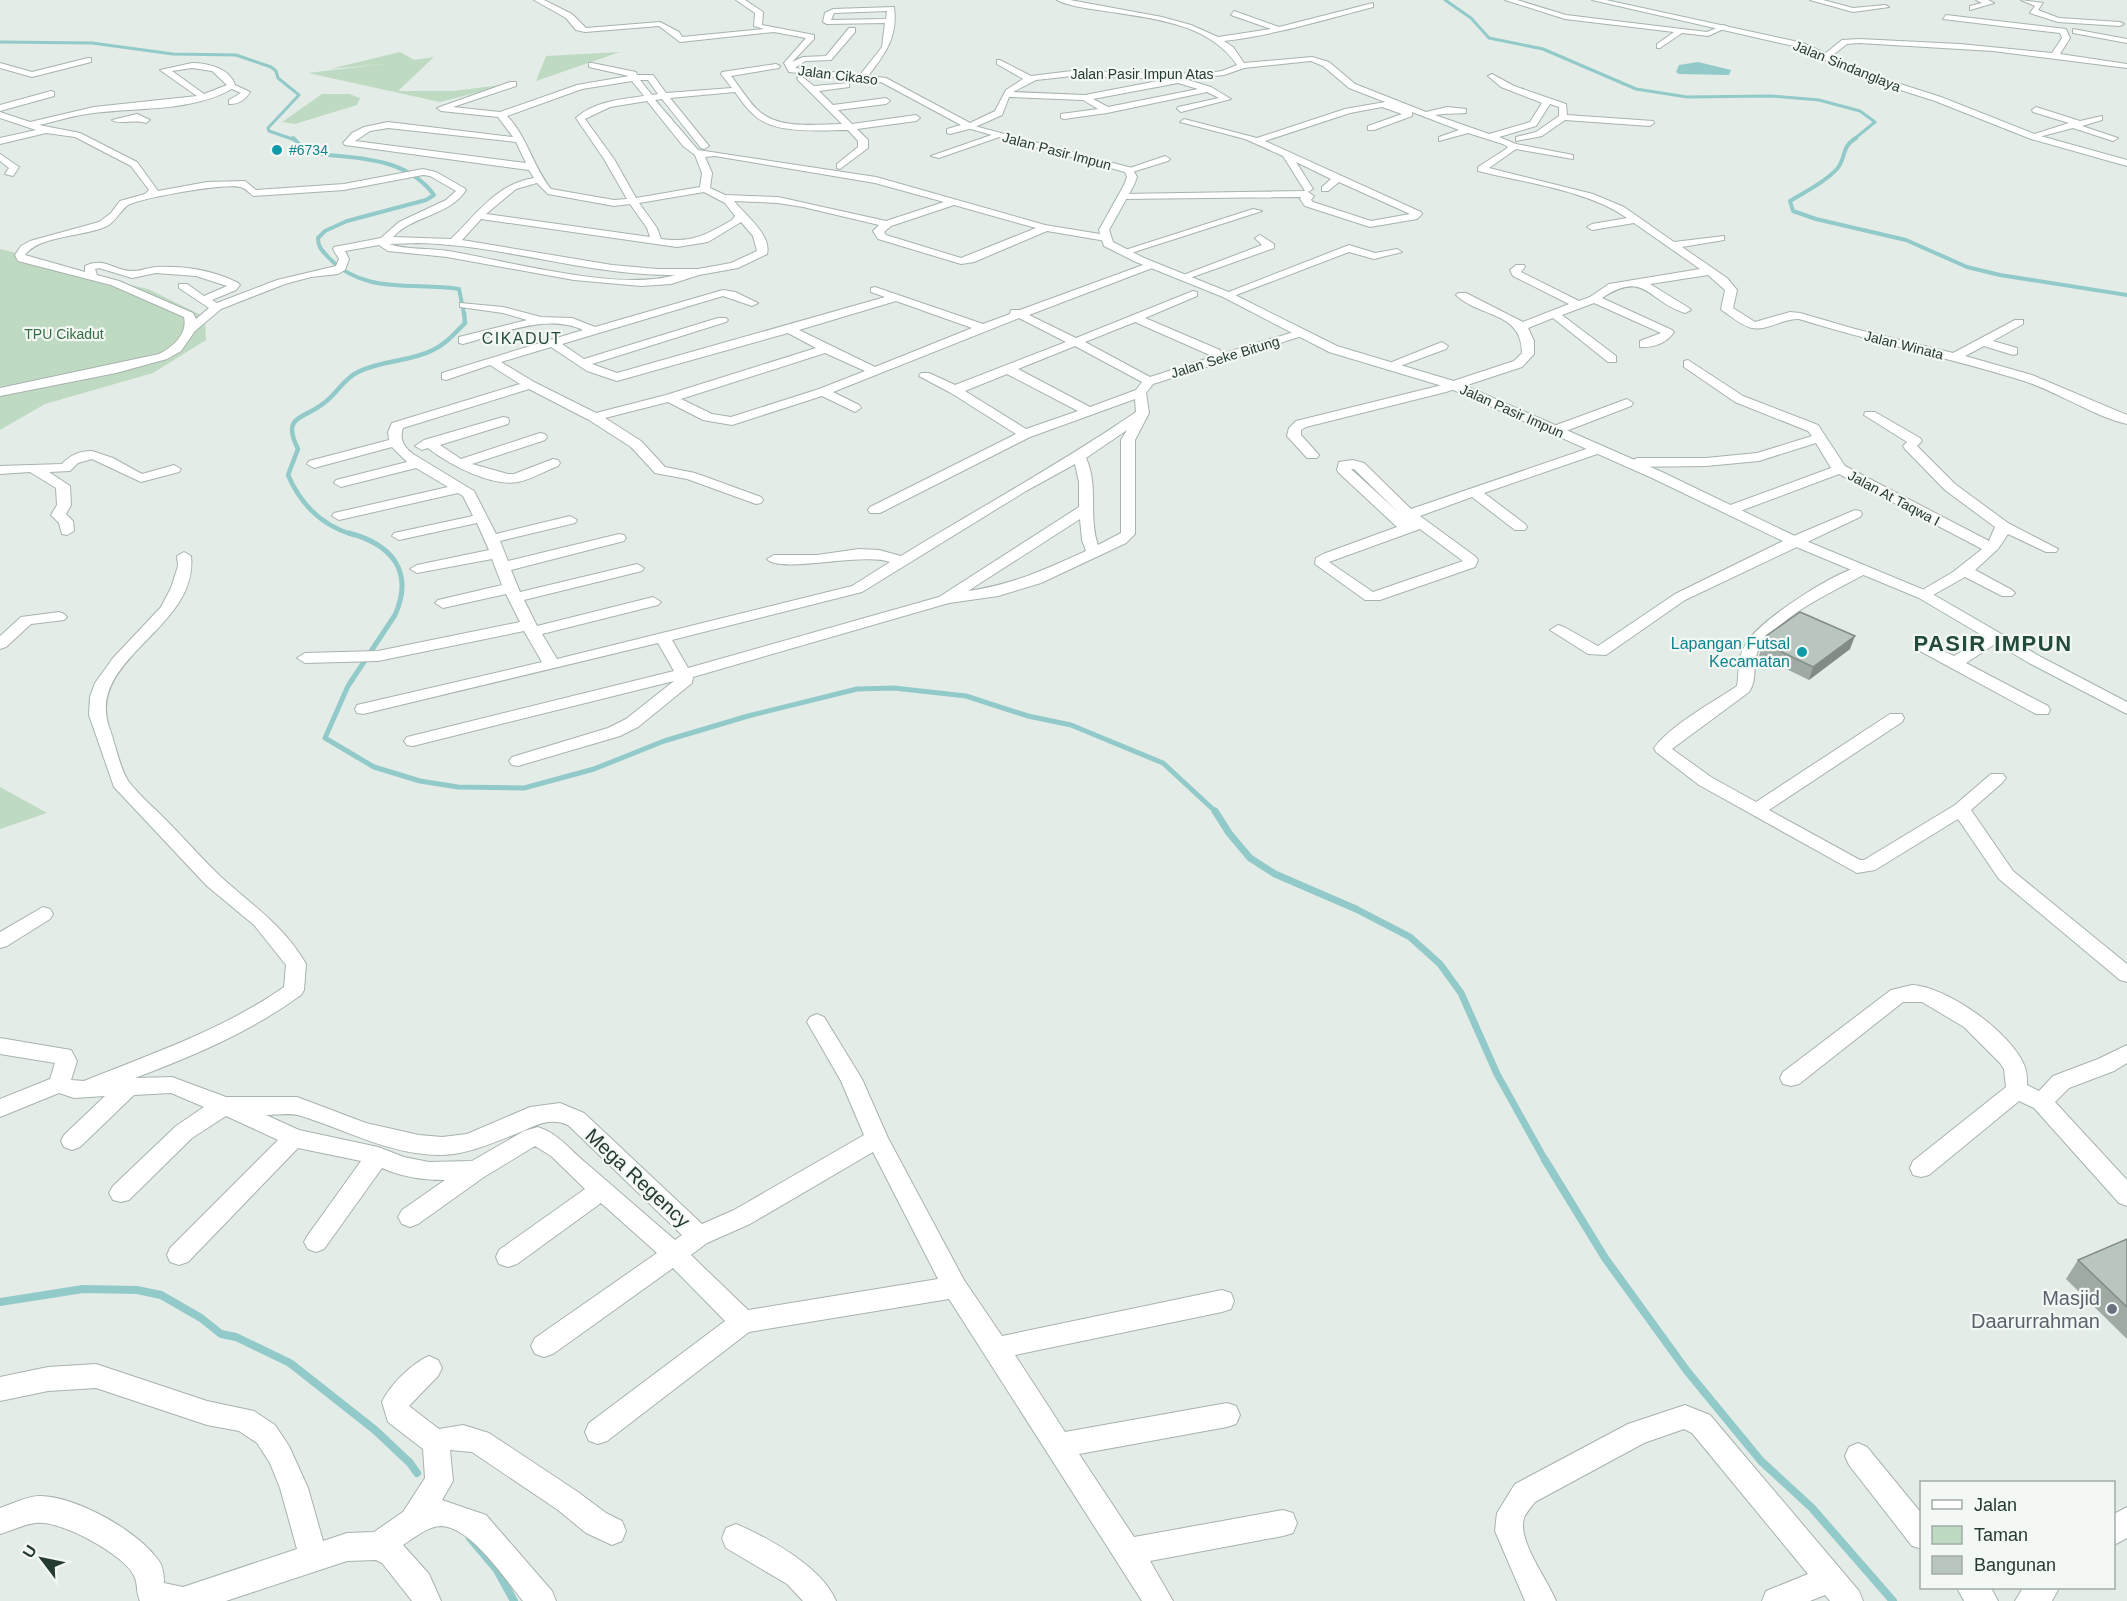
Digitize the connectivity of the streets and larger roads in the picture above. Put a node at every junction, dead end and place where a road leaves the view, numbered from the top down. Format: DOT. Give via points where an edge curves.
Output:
graph roads {
  1 [pos="538,0"];
  2 [pos="740,0"];
  3 [pos="1061,0"];
  4 [pos="1509,0"];
  5 [pos="1596,0"];
  6 [pos="1814,0"];
  7 [pos="1847,0"];
  8 [pos="1980,0"];
  9 [pos="2025,0"];
  10 [pos="1825,3"];
  11 [pos="890,4"];
  12 [pos="1370,5"];
  13 [pos="1885,8"];
  14 [pos="1973,8"];
  15 [pos="1234,14"];
  16 [pos="858,15"];
  17 [pos="829,16"];
  18 [pos="1531,16"];
  19 [pos="1565,17"];
  20 [pos="1946,17"];
  21 [pos="891,21"];
  22 [pos="1599,22"];
  23 [pos="2120,24"];
  24 [pos="1724,27"];
  25 [pos="1592,28"];
  26 [pos="1279,29"];
  27 [pos="776,30"];
  28 [pos="852,30"];
  29 [pos="2063,31"];
  30 [pos="1680,32"];
  31 [pos="1254,35"];
  32 [pos="1218,39"];
  33 [pos="680,40"];
  34 [pos="2127,41"];
  35 [pos="1267,42"];
  36 [pos="1660,46"];
  37 [pos="692,51"];
  38 [pos="2055,55"];
  39 [pos="1826,56"];
  40 [pos="88,60"];
  41 [pos="2,61"];
  42 [pos="1000,62"];
  43 [pos="592,65"];
  44 [pos="776,66"];
  45 [pos="1242,66"];
  46 [pos="2127,66"];
  47 [pos="789,68"];
  48 [pos="1492,76"];
  49 [pos="863,77"];
  50 [pos="634,78"];
  51 [pos="801,78"];
  52 [pos="1030,79"];
  53 [pos="513,84"];
  54 [pos="846,85"];
  55 [pos="227,88"];
  56 [pos="814,89"];
  57 [pos="1208,89"];
  58 [pos="735,90"];
  59 [pos="1349,93"];
  60 [pos="51,94"];
  61 [pos="1007,94"];
  62 [pos="665,97"];
  63 [pos="1053,97"];
  64 [pos="202,98"];
  65 [pos="1085,98"];
  66 [pos="652,99"];
  67 [pos="1546,100"];
  68 [pos="886,101"];
  69 [pos="232,102"];
  70 [pos="1046,106"];
  71 [pos="832,108"];
  72 [pos="1181,109"];
  73 [pos="1107,110"];
  74 [pos="2036,110"];
  75 [pos="1347,111"];
  76 [pos="1463,111"];
  77 [pos="1,114"];
  78 [pos="501,115"];
  79 [pos="1426,115"];
  80 [pos="1064,116"];
  81 [pos="1563,117"];
  82 [pos="916,118"];
  83 [pos="2099,118"];
  84 [pos="146,120"];
  85 [pos="103,121"];
  86 [pos="1184,122"];
  87 [pos="80,123"];
  88 [pos="1650,123"];
  89 [pos="2076,124"];
  90 [pos="970,126"];
  91 [pos="40,127"];
  92 [pos="851,127"];
  93 [pos="792,128"];
  94 [pos="1371,128"];
  95 [pos="1468,130"];
  96 [pos="950,131"];
  97 [pos="64,132"];
  98 [pos="0,135"];
  99 [pos="1000,135"];
  100 [pos="1488,137"];
  101 [pos="2034,137"];
  102 [pos="2113,138"];
  103 [pos="862,139"];
  104 [pos="1442,139"];
  105 [pos="518,140"];
  106 [pos="0,141"];
  107 [pos="1256,141"];
  108 [pos="1503,142"];
  109 [pos="1513,146"];
  110 [pos="699,150"];
  111 [pos="720,152"];
  112 [pos="1286,154"];
  113 [pos="0,155"];
  114 [pos="936,156"];
  115 [pos="1570,157"];
  116 [pos="1165,159"];
  117 [pos="2127,163"];
  118 [pos="840,166"];
  119 [pos="531,167"];
  120 [pos="1129,170"];
  121 [pos="10,174"];
  122 [pos="1338,178"];
  123 [pos="539,180"];
  124 [pos="705,189"];
  125 [pos="1307,193"];
  126 [pos="148,196"];
  127 [pos="1122,197"];
  128 [pos="726,198"];
  129 [pos="964,199"];
  130 [pos="778,200"];
  131 [pos="633,201"];
  132 [pos="953,203"];
  133 [pos="1257,212"];
  134 [pos="738,213"];
  135 [pos="480,216"];
  136 [pos="1636,220"];
  137 [pos="887,224"];
  138 [pos="1050,225"];
  139 [pos="1592,227"];
  140 [pos="1105,234"];
  141 [pos="1260,238"];
  142 [pos="1720,238"];
  143 [pos="384,241"];
  144 [pos="454,242"];
  145 [pos="657,242"];
  146 [pos="1673,245"];
  147 [pos="1124,252"];
  148 [pos="1397,252"];
  149 [pos="1145,263"];
  150 [pos="1520,267"];
  151 [pos="1711,271"];
  152 [pos="695,273"];
  153 [pos="1183,277"];
  154 [pos="93,278"];
  155 [pos="1638,281"];
  156 [pos="183,286"];
  157 [pos="875,290"];
  158 [pos="1193,294"];
  159 [pos="1227,295"];
  160 [pos="1462,295"];
  161 [pos="897,297"];
  162 [pos="1594,299"];
  163 [pos="203,300"];
  164 [pos="752,303"];
  165 [pos="1579,304"];
  166 [pos="464,305"];
  167 [pos="217,307"];
  168 [pos="1685,310"];
  169 [pos="1015,312"];
  170 [pos="1554,314"];
  171 [pos="1136,318"];
  172 [pos="540,320"];
  173 [pos="722,320"];
  174 [pos="2019,322"];
  175 [pos="978,326"];
  176 [pos="1522,326"];
  177 [pos="193,328"];
  178 [pos="789,329"];
  179 [pos="594,331"];
  180 [pos="1301,333"];
  181 [pos="463,340"];
  182 [pos="1076,342"];
  183 [pos="1983,342"];
  184 [pos="552,343"];
  185 [pos="1644,344"];
  186 [pos="1442,346"];
  187 [pos="826,349"];
  188 [pos="2013,351"];
  189 [pos="1216,353"];
  190 [pos="1955,357"];
  191 [pos="1612,360"];
  192 [pos="491,361"];
  193 [pos="583,363"];
  194 [pos="1688,364"];
  195 [pos="1388,366"];
  196 [pos="1010,370"];
  197 [pos="875,371"];
  198 [pos="446,376"];
  199 [pos="925,376"];
  200 [pos="1149,381"];
  201 [pos="530,385"];
  202 [pos="1453,385"];
  203 [pos="955,390"];
  204 [pos="0,392"];
  205 [pos="824,392"];
  206 [pos="1140,393"];
  207 [pos="670,398"];
  208 [pos="1627,403"];
  209 [pos="855,408"];
  210 [pos="1087,410"];
  211 [pos="1143,413"];
  212 [pos="1870,415"];
  213 [pos="594,417"];
  214 [pos="2127,420"];
  215 [pos="503,421"];
  216 [pos="1556,430"];
  217 [pos="1025,434"];
  218 [pos="540,437"];
  219 [pos="1821,437"];
  220 [pos="429,443"];
  221 [pos="398,447"];
  222 [pos="1598,449"];
  223 [pos="1312,455"];
  224 [pos="1079,457"];
  225 [pos="553,463"];
  226 [pos="314,464"];
  227 [pos="418,464"];
  228 [pos="459,464"];
  229 [pos="1633,464"];
  230 [pos="32,468"];
  231 [pos="174,469"];
  232 [pos="1840,469"];
  233 [pos="0,470"];
  234 [pos="340,483"];
  235 [pos="462,488"];
  236 [pos="1472,491"];
  237 [pos="756,500"];
  238 [pos="1086,508"];
  239 [pos="875,510"];
  240 [pos="1730,510"];
  241 [pos="1855,514"];
  242 [pos="339,516"];
  243 [pos="481,518"];
  244 [pos="570,520"];
  245 [pos="1408,521"];
  246 [pos="2003,526"];
  247 [pos="1520,527"];
  248 [pos="68,531"];
  249 [pos="399,536"];
  250 [pos="619,538"];
  251 [pos="1794,541"];
  252 [pos="495,546"];
  253 [pos="1990,547"];
  254 [pos="2051,549"];
  255 [pos="1093,551"];
  256 [pos="184,556"];
  257 [pos="774,558"];
  258 [pos="901,561"];
  259 [pos="504,567"];
  260 [pos="637,568"];
  261 [pos="417,569"];
  262 [pos="1862,570"];
  263 [pos="1966,571"];
  264 [pos="514,592"];
  265 [pos="2007,593"];
  266 [pos="1924,595"];
  267 [pos="944,600"];
  268 [pos="653,602"];
  269 [pos="442,603"];
  270 [pos="59,617"];
  271 [pos="532,628"];
  272 [pos="1558,630"];
  273 [pos="662,636"];
  274 [pos="1995,637"];
  275 [pos="0,644"];
  276 [pos="1926,648"];
  277 [pos="306,658"];
  278 [pos="1955,663"];
  279 [pos="552,665"];
  280 [pos="684,674"];
  281 [pos="363,709"];
  282 [pos="2127,709"];
  283 [pos="2042,710"];
  284 [pos="1896,718"];
  285 [pos="413,741"];
  286 [pos="518,761"];
  287 [pos="1996,778"];
  288 [pos="1961,809"];
  289 [pos="1756,810"];
  290 [pos="43,914"];
  291 [pos="0,941"];
  292 [pos="2127,975"];
  293 [pos="817,1022"];
  294 [pos="0,1046"];
  295 [pos="2126,1055"];
  296 [pos="1791,1078"];
  297 [pos="58,1084"];
  298 [pos="129,1087"];
  299 [pos="86,1089"];
  300 [pos="2017,1090"];
  301 [pos="2042,1101"];
  302 [pos="223,1106"];
  303 [pos="0,1108"];
  304 [pos="294,1138"];
  305 [pos="877,1139"];
  306 [pos="72,1141"];
  307 [pos="378,1156"];
  308 [pos="1921,1168"];
  309 [pos="476,1170"];
  310 [pos="603,1189"];
  311 [pos="121,1193"];
  312 [pos="2127,1196"];
  313 [pos="410,1217"];
  314 [pos="699,1236"];
  315 [pos="316,1242"];
  316 [pos="675,1254"];
  317 [pos="179,1255"];
  318 [pos="508,1257"];
  319 [pos="955,1287"];
  320 [pos="1222,1301"];
  321 [pos="743,1322"];
  322 [pos="544,1346"];
  323 [pos="996,1348"];
  324 [pos="429,1368"];
  325 [pos="0,1389"];
  326 [pos="1227,1415"];
  327 [pos="598,1432"];
  328 [pos="436,1443"];
  329 [pos="1059,1445"];
  330 [pos="1857,1456"];
  331 [pos="2127,1520"];
  332 [pos="0,1521"];
  333 [pos="413,1522"];
  334 [pos="1283,1523"];
  335 [pos="2115,1530"];
  336 [pos="612,1531"];
  337 [pos="1920,1534"];
  338 [pos="736,1538"];
  339 [pos="378,1546"];
  340 [pos="1126,1552"];
  341 [pos="314,1558"];
  342 [pos="1829,1579"];
  343 [pos="1973,1589"];
  344 [pos="2043,1589"];
  345 [pos="151,1598"];
  346 [pos="427,1601"];
  347 [pos="542,1601"];
  348 [pos="822,1601"];
  349 [pos="1159,1601"];
  350 [pos="1542,1601"];
  351 [pos="1776,1601"];
  352 [pos="1849,1601"];
  353 [pos="1984,1601"];
  354 [pos="2029,1601"];
  1 -- 33 [label="street" via="569,16 582,30 660,24"];
  2 -- 27 [label="street, Jalan Cikaso" via="759,12 758,26"];
  3 -- 32 [label="street, Jalan Pasir Impun Atas" via="1171,22"];
  4 -- 19 [label="street"];
  5 -- 24 [label="street, Jalan Sindanglaya"];
  6 -- 10 [label="street"];
  7 -- 10 [label="street"];
  8 -- 14 [label="street" via="1992,4"];
  9 -- 23 [label="street" via="2040,5 2033,11 2058,20"];
  10 -- 13 [label="street" via="1853,10"];
  11 -- 17 [label="street" via="833,11"];
  11 -- 21 [label="street"];
  12 -- 26 [label="street"];
  15 -- 26 [label="street"];
  16 -- 17 [label="street"];
  17 -- 21 [label="street" via="830,23"];
  18 -- 19 [label="street" via="1550,20"];
  19 -- 22 [label="street"];
  20 -- 29 [label="street"];
  21 -- 49 [label="street" via="886,47"];
  22 -- 25 [label="street"];
  22 -- 30 [label="street"];
  24 -- 30 [label="street" via="1710,34"];
  24 -- 39 [label="street, Jalan Sindanglaya" via="1800,45"];
  26 -- 31 [label="street"];
  27 -- 33 [label="street"];
  27 -- 47 [label="street, Jalan Cikaso" via="811,38 790,59"];
  28 -- 47 [label="street" via="828,58 803,59"];
  29 -- 34 [label="street"];
  29 -- 38 [label="street" via="2066,38"];
  30 -- 36 [label="street"];
  31 -- 32 [label="street"];
  31 -- 35 [label="street"];
  32 -- 45 [label="street, Jalan Pasir Impun Atas" via="1235,52"];
  33 -- 37 [label="street"];
  38 -- 39 [label="street" via="1859,41 1845,42"];
  38 -- 46 [label="street"];
  39 -- 101 [label="street, Jalan Sindanglaya" via="1866,76"];
  40 -- 41 [label="street" via="32,75"];
  42 -- 52 [label="street"];
  43 -- 50 [label="street" via="624,71"];
  44 -- 58 [label="street" via="726,73 725,78"];
  45 -- 52 [label="street, Jalan Pasir Impun Atas" via="1228,73 1200,77 1086,72"];
  45 -- 59 [label="street" via="1312,59 1326,64"];
  47 -- 49 [label="street, Jalan Cikaso"];
  48 -- 67 [label="street" via="1501,85"];
  49 -- 90 [label="street, Jalan Cikaso" via="892,84"];
  50 -- 62 [label="street" via="650,77"];
  50 -- 66 [label="street"];
  50 -- 78 [label="street" via="580,87"];
  51 -- 56 [label="street"];
  52 -- 61 [label="street, Jalan Pasir Impun Atas"];
  53 -- 78 [label="street" via="441,108"];
  54 -- 56 [label="street"];
  55 -- 64 [label="street"];
  55 -- 64 [label="street" via="231,82 204,64 164,70"];
  55 -- 69 [label="street" via="246,93"];
  56 -- 71 [label="street"];
  57 -- 65 [label="street" via="1178,80"];
  57 -- 72 [label="street" via="1227,99"];
  57 -- 73 [label="street"];
  58 -- 62 [label="street"];
  58 -- 93 [label="street" via="757,114"];
  59 -- 75 [label="street"];
  59 -- 79 [label="street"];
  60 -- 77 [label="street"];
  61 -- 63 [label="street"];
  61 -- 90 [label="street, Jalan Pasir Impun Atas" via="999,113"];
  62 -- 66 [label="street"];
  62 -- 110 [label="street"];
  63 -- 65 [label="street"];
  63 -- 70 [label="street"];
  64 -- 91 [label="street" via="90,111"];
  65 -- 73 [label="street"];
  66 -- 110 [label="street" via="686,144"];
  66 -- 131 [label="street" via="599,106 580,118"];
  67 -- 81 [label="street" via="1563,106"];
  67 -- 100 [label="street" via="1533,124"];
  68 -- 71 [label="street"];
  71 -- 92 [label="street"];
  73 -- 80 [label="street"];
  74 -- 89 [label="street"];
  75 -- 94 [label="street" via="1385,104 1409,114"];
  75 -- 107 [label="street"];
  76 -- 79 [label="street"];
  77 -- 91 [label="street"];
  78 -- 105 [label="street"];
  79 -- 95 [label="street"];
  81 -- 88 [label="street"];
  81 -- 108 [label="street" via="1535,135"];
  82 -- 92 [label="street"];
  83 -- 89 [label="street"];
  84 -- 85 [label="street" via="137,117"];
  86 -- 107 [label="street"];
  87 -- 91 [label="street"];
  89 -- 101 [label="street"];
  89 -- 102 [label="street"];
  90 -- 96 [label="street, Jalan Pasir Impun Atas"];
  90 -- 99 [label="street, Jalan Pasir Impun"];
  91 -- 97 [label="street"];
  91 -- 98 [label="street"];
  91 -- 106 [label="street"];
  92 -- 93 [label="street"];
  92 -- 103 [label="street"];
  93 -- 103 [label="street"];
  95 -- 100 [label="street"];
  95 -- 104 [label="street"];
  97 -- 113 [label="street" via="8,145"];
  97 -- 126 [label="street" via="134,164 154,190"];
  99 -- 114 [label="street"];
  99 -- 120 [label="street, Jalan Pasir Impun"];
  100 -- 108 [label="street"];
  101 -- 117 [label="street, Jalan Sindanglaya"];
  103 -- 118 [label="street" via="863,148"];
  105 -- 119 [label="street"];
  105 -- 119 [label="street" via="388,125 367,129 348,142"];
  107 -- 112 [label="street"];
  108 -- 109 [label="street"];
  109 -- 115 [label="street"];
  109 -- 136 [label="street" via="1481,169 1590,196"];
  110 -- 111 [label="street"];
  110 -- 124 [label="street" via="707,173"];
  111 -- 118 [label="street"];
  111 -- 132 [label="street" via="876,180"];
  112 -- 122 [label="street"];
  112 -- 125 [label="street"];
  113 -- 121 [label="street" via="14,167"];
  116 -- 120 [label="street"];
  118 -- 129 [label="street"];
  119 -- 123 [label="street"];
  120 -- 127 [label="street, Jalan Pasir Impun" via="1130,185"];
  122 -- 125 [label="street" via="1325,189 1332,194 1325,197"];
  122 -- 125 [label="street" via="1417,215 1365,223 1309,204 1305,199"];
  123 -- 131 [label="street" via="554,193"];
  123 -- 135 [label="street" via="512,186"];
  124 -- 128 [label="street"];
  124 -- 131 [label="street"];
  125 -- 127 [label="street"];
  126 -- 143 [label="street" via="217,184 245,184 254,193 324,189 423,172 461,190 452,202 399,225"];
  126 -- 154 [label="street" via="124,203 103,224 46,239 25,248 20,255 22,259"];
  127 -- 140 [label="street, Jalan Pasir Impun"];
  128 -- 130 [label="street"];
  128 -- 134 [label="street"];
  129 -- 132 [label="street"];
  129 -- 138 [label="street"];
  130 -- 134 [label="street"];
  130 -- 137 [label="street"];
  131 -- 145 [label="street"];
  132 -- 137 [label="street"];
  132 -- 138 [label="street"];
  133 -- 147 [label="street"];
  134 -- 145 [label="street" via="736,222 704,240"];
  134 -- 152 [label="street" via="754,231 763,252 752,260"];
  135 -- 144 [label="street"];
  135 -- 145 [label="street"];
  136 -- 139 [label="street"];
  136 -- 146 [label="street"];
  137 -- 138 [label="street" via="878,231 882,237 961,261"];
  138 -- 140 [label="street"];
  140 -- 147 [label="street, Jalan Pasir Impun" via="1108,243"];
  141 -- 153 [label="street" via="1270,246"];
  142 -- 146 [label="street"];
  143 -- 144 [label="street"];
  143 -- 152 [label="street" via="383,246 388,248 634,284 676,280"];
  143 -- 167 [label="street" via="338,249 344,259 338,270 300,276"];
  144 -- 152 [label="street" via="642,271"];
  146 -- 151 [label="street"];
  147 -- 149 [label="street, Jalan Pasir Impun"];
  148 -- 159 [label="street" via="1374,256 1349,248"];
  149 -- 153 [label="street, Jalan Pasir Impun"];
  149 -- 169 [label="street"];
  150 -- 165 [label="street" via="1515,270 1517,274"];
  151 -- 155 [label="street"];
  151 -- 190 [label="street, Jalan Winata" via="1731,290 1727,309 1747,323 1762,325 1780,317 1800,316"];
  153 -- 159 [label="street, Jalan Pasir Impun"];
  154 -- 163 [label="street" via="89,268 100,265 132,274 154,270 192,272 234,285"];
  154 -- 177 [label="street" via="189,315"];
  155 -- 162 [label="street" via="1613,286"];
  155 -- 168 [label="street"];
  156 -- 163 [label="street"];
  157 -- 161 [label="street"];
  158 -- 171 [label="street"];
  159 -- 180 [label="street, Jalan Pasir Impun"];
  160 -- 176 [label="street"];
  161 -- 175 [label="street"];
  161 -- 178 [label="street"];
  162 -- 165 [label="street"];
  162 -- 185 [label="street" via="1668,332 1664,338"];
  163 -- 167 [label="street"];
  164 -- 179 [label="street" via="723,293"];
  165 -- 170 [label="street"];
  166 -- 172 [label="street"];
  167 -- 177 [label="street"];
  169 -- 175 [label="street"];
  169 -- 182 [label="street"];
  170 -- 176 [label="street"];
  170 -- 191 [label="street"];
  171 -- 182 [label="street"];
  171 -- 189 [label="street"];
  172 -- 179 [label="street" via="572,321"];
  172 -- 181 [label="street"];
  173 -- 193 [label="street"];
  174 -- 183 [label="street"];
  175 -- 197 [label="street"];
  176 -- 202 [label="street" via="1528,354 1518,364"];
  177 -- 204 [label="street" via="166,356"];
  178 -- 187 [label="street"];
  178 -- 193 [label="street" via="617,377"];
  179 -- 184 [label="street"];
  180 -- 195 [label="street, Jalan Pasir Impun" via="1333,349"];
  180 -- 200 [label="street, Jalan Seke Bitung"];
  182 -- 196 [label="street"];
  182 -- 200 [label="street"];
  183 -- 188 [label="street"];
  183 -- 190 [label="street"];
  184 -- 192 [label="street"];
  184 -- 193 [label="street"];
  186 -- 195 [label="street"];
  187 -- 197 [label="street"];
  187 -- 207 [label="street"];
  190 -- 214 [label="street, Jalan Winata" via="2028,378"];
  192 -- 198 [label="street"];
  192 -- 201 [label="street"];
  194 -- 219 [label="street" via="1739,399 1813,428"];
  195 -- 202 [label="street, Jalan Pasir Impun"];
  196 -- 203 [label="street"];
  196 -- 210 [label="street"];
  197 -- 205 [label="street"];
  199 -- 203 [label="street"];
  200 -- 206 [label="street"];
  201 -- 213 [label="street"];
  201 -- 221 [label="street" via="403,422 394,430"];
  202 -- 216 [label="street, Jalan Pasir Impun"];
  202 -- 223 [label="street" via="1301,424 1294,428 1294,436"];
  203 -- 217 [label="street"];
  205 -- 207 [label="street" via="725,421"];
  205 -- 209 [label="street"];
  206 -- 210 [label="street"];
  206 -- 211 [label="street"];
  207 -- 213 [label="street"];
  208 -- 216 [label="street"];
  210 -- 217 [label="street"];
  211 -- 224 [label="street"];
  211 -- 255 [label="street" via="1128,440 1128,534"];
  212 -- 246 [label="street" via="1916,441 1910,446 1950,487"];
  213 -- 237 [label="street" via="636,444 660,470 690,476"];
  215 -- 220 [label="street"];
  216 -- 222 [label="street, Jalan Pasir Impun"];
  217 -- 239 [label="street"];
  218 -- 228 [label="street"];
  219 -- 229 [label="street" via="1759,458"];
  219 -- 232 [label="street, Jalan At Taqwa I" via="1828,458"];
  220 -- 221 [label="street"];
  220 -- 228 [label="street"];
  221 -- 226 [label="street"];
  221 -- 227 [label="street"];
  222 -- 229 [label="street, Jalan Pasir Impun"];
  222 -- 236 [label="street"];
  224 -- 238 [label="street" via="1085,472"];
  224 -- 258 [label="street"];
  225 -- 228 [label="street" via="516,478"];
  227 -- 234 [label="street"];
  227 -- 235 [label="street"];
  229 -- 240 [label="street, Jalan Pasir Impun"];
  230 -- 231 [label="street" via="65,468 76,458 88,455 112,462 141,478"];
  230 -- 233 [label="street"];
  230 -- 248 [label="street" via="63,486 64,505 57,515 66,521"];
  232 -- 240 [label="street"];
  232 -- 253 [label="street, Jalan At Taqwa I"];
  235 -- 242 [label="street"];
  235 -- 243 [label="street"];
  236 -- 245 [label="street"];
  236 -- 247 [label="street"];
  238 -- 255 [label="street"];
  238 -- 267 [label="street"];
  240 -- 251 [label="street, Jalan Pasir Impun"];
  241 -- 251 [label="street"];
  243 -- 249 [label="street"];
  243 -- 252 [label="street"];
  244 -- 252 [label="street"];
  245 -- 245 [label="street" via="1470,558 1470,564 1370,597 1322,564 1328,557"];
  246 -- 253 [label="street" via="1999,539"];
  246 -- 254 [label="street"];
  250 -- 259 [label="street"];
  251 -- 262 [label="street, Jalan Pasir Impun"];
  251 -- 272 [label="street" via="1680,597 1600,652"];
  252 -- 259 [label="street"];
  252 -- 261 [label="street"];
  253 -- 263 [label="street"];
  255 -- 267 [label="street" via="1036,580"];
  256 -- 299 [label="street" via="185,566 172,602 103,683 97,715 120,783 214,881 261,920 296,964 296,982 294,990 240,1025"];
  257 -- 258 [label="street" via="816,559 859,552"];
  258 -- 273 [label="street" via="850,591"];
  259 -- 264 [label="street"];
  260 -- 264 [label="street"];
  262 -- 266 [label="street, Jalan Pasir Impun"];
  262 -- 289 [label="street" via="1796,605 1754,643 1745,666 1743,689 1663,748 1705,781"];
  263 -- 265 [label="street"];
  263 -- 266 [label="street"];
  264 -- 269 [label="street"];
  264 -- 271 [label="street"];
  266 -- 274 [label="street, Jalan Pasir Impun"];
  267 -- 280 [label="street"];
  268 -- 271 [label="street"];
  270 -- 275 [label="street" via="27,620"];
  271 -- 277 [label="street" via="378,656"];
  271 -- 279 [label="street"];
  273 -- 279 [label="street"];
  273 -- 280 [label="street"];
  274 -- 278 [label="street"];
  274 -- 282 [label="street, Jalan Pasir Impun"];
  276 -- 278 [label="street"];
  278 -- 283 [label="street"];
  279 -- 281 [label="street"];
  280 -- 285 [label="street"];
  280 -- 286 [label="street" via="686,680 632,723 598,738"];
  284 -- 289 [label="street"];
  287 -- 288 [label="street"];
  288 -- 289 [label="street" via="1868,866 1857,867"];
  288 -- 292 [label="street" via="2006,875"];
  290 -- 291 [label="street"];
  293 -- 305 [label="street" via="851,1079"];
  294 -- 297 [label="street" via="63,1056 66,1061"];
  295 -- 301 [label="street" via="2061,1082"];
  296 -- 300 [label="street" via="1898,995 1917,993 1944,1003 1993,1041 2014,1067"];
  297 -- 299 [label="street, Mega Regency"];
  297 -- 303 [label="street"];
  298 -- 299 [label="street, Mega Regency"];
  298 -- 302 [label="street, Mega Regency" via="172,1085"];
  298 -- 306 [label="street"];
  300 -- 301 [label="street"];
  300 -- 308 [label="street"];
  301 -- 312 [label="street"];
  302 -- 304 [label="street, Mega Regency"];
  302 -- 311 [label="street" via="184,1132"];
  302 -- 314 [label="street, Mega Regency" via="297,1106 363,1131 442,1146 468,1143 530,1116 560,1112 576,1119"];
  304 -- 307 [label="street, Mega Regency"];
  304 -- 317 [label="street"];
  305 -- 314 [label="street" via="742,1217"];
  305 -- 319 [label="street"];
  307 -- 309 [label="street, Mega Regency" via="401,1166 429,1171"];
  307 -- 315 [label="street"];
  309 -- 310 [label="street, Mega Regency" via="538,1136"];
  309 -- 313 [label="street"];
  310 -- 316 [label="street, Mega Regency"];
  310 -- 318 [label="street"];
  314 -- 316 [label="street, Mega Regency"];
  316 -- 321 [label="street"];
  316 -- 322 [label="street"];
  319 -- 321 [label="street"];
  319 -- 323 [label="street"];
  320 -- 323 [label="street"];
  321 -- 327 [label="street"];
  323 -- 329 [label="street"];
  324 -- 328 [label="street" via="395,1402 397,1413"];
  325 -- 341 [label="street" via="48,1379 96,1376 207,1413 245,1420 266,1434 280,1455"];
  326 -- 329 [label="street"];
  328 -- 333 [label="street" via="439,1481"];
  328 -- 336 [label="street" via="448,1437 480,1442"];
  329 -- 340 [label="street"];
  330 -- 337 [label="street"];
  331 -- 335 [label="street"];
  332 -- 345 [label="street" via="37,1509 62,1512 87,1522 128,1548 149,1571"];
  333 -- 339 [label="street"];
  333 -- 347 [label="street" via="441,1513 476,1525"];
  334 -- 340 [label="street"];
  338 -- 348 [label="street" via="797,1574"];
  339 -- 341 [label="street" via="347,1547"];
  339 -- 346 [label="street" via="392,1552 419,1584"];
  340 -- 349 [label="street"];
  341 -- 345 [label="street" via="183,1601"];
  342 -- 350 [label="street" via="1701,1424 1685,1417 1637,1433 1525,1492 1511,1513 1509,1531 1532,1587"];
  342 -- 351 [label="street"];
  342 -- 352 [label="street"];
  343 -- 353 [label="street"];
  344 -- 354 [label="street"];
}
